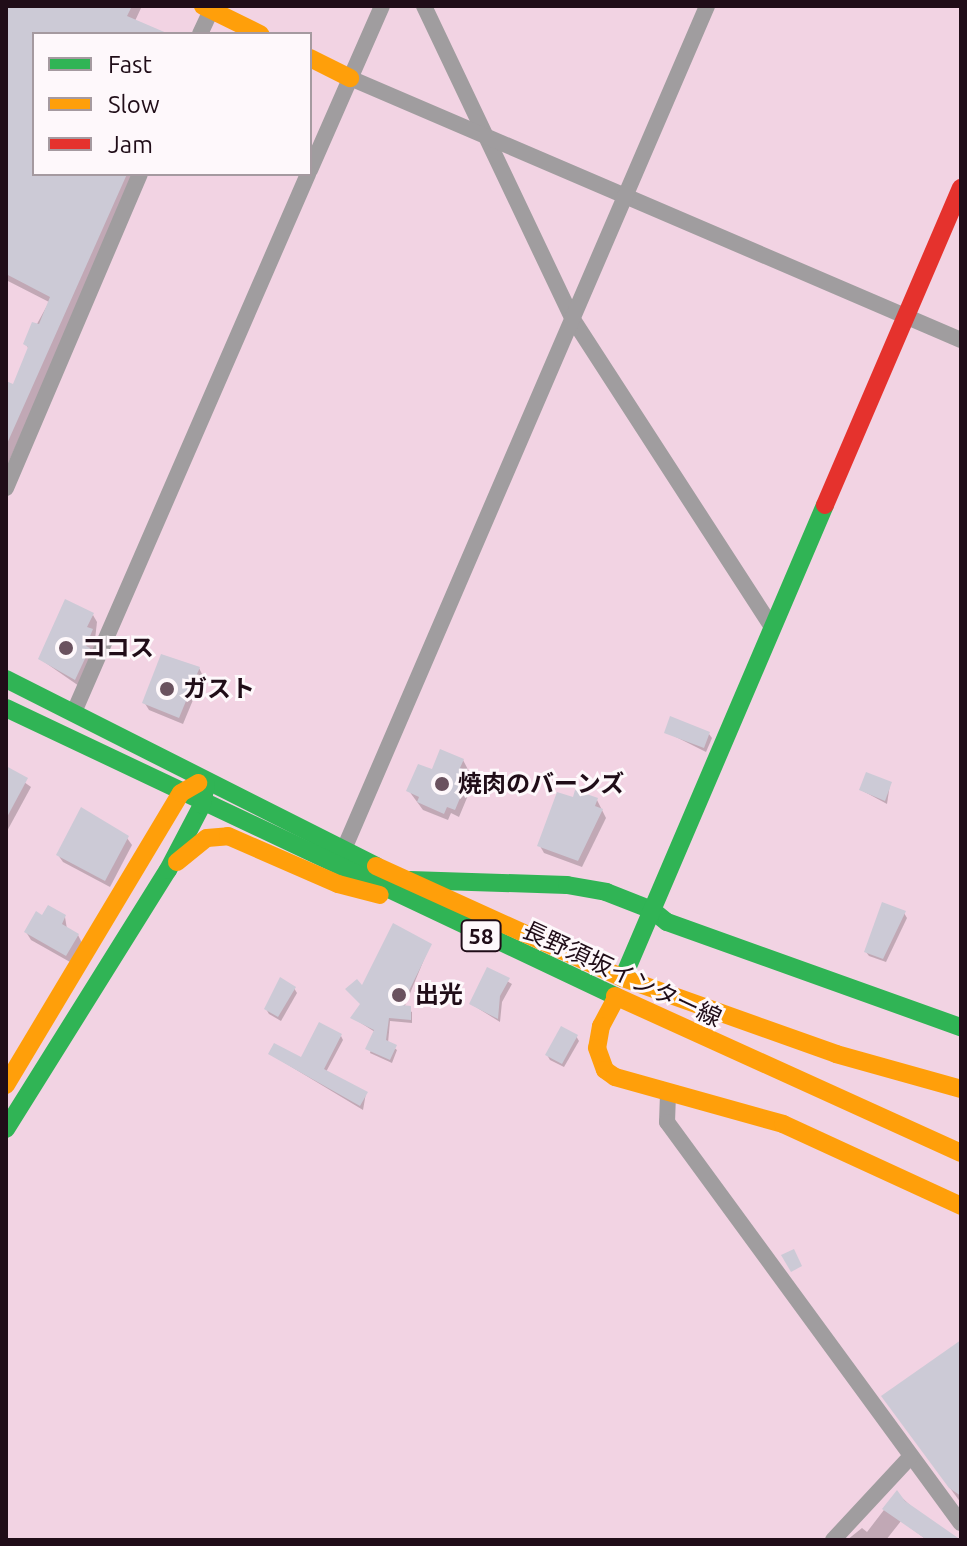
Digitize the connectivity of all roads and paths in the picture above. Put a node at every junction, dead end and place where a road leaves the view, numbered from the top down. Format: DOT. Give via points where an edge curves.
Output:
graph roads {
  1 [pos="382,6"];
  2 [pos="424,6"];
  3 [pos="707,6"];
  4 [pos="207,8"];
  5 [pos="201,32"];
  6 [pos="256,32"];
  7 [pos="312,59"];
  8 [pos="350,78"];
  9 [pos="484,137"];
  10 [pos="312,165"];
  11 [pos="139,176"];
  12 [pos="307,176"];
  13 [pos="961,188"];
  14 [pos="626,195"];
  15 [pos="906,317"];
  16 [pos="572,318"];
  17 [pos="961,340"];
  18 [pos="6,488"];
  19 [pos="771,626"];
  20 [pos="6,679"];
  21 [pos="6,708"];
  22 [pos="74,712"];
  23 [pos="207,778"];
  24 [pos="181,793"];
  25 [pos="202,805"];
  26 [pos="344,849"];
  27 [pos="168,870"];
  28 [pos="404,880"];
  29 [pos="413,904"];
  30 [pos="652,910"];
  31 [pos="623,978"];
  32 [pos="616,998"];
  33 [pos="961,1027"];
  34 [pos="6,1085"];
  35 [pos="961,1089"];
  36 [pos="668,1094"];
  37 [pos="6,1129"];
  38 [pos="961,1153"];
  39 [pos="961,1206"];
  40 [pos="910,1457"];
  41 [pos="961,1523"];
  42 [pos="833,1540"];
  1 -- 8 [label="street"];
  2 -- 9 [label="street"];
  3 -- 14 [label="street"];
  4 -- 5 [label="street"];
  4 -- 6 [label="street"];
  7 -- 8 [label="street"];
  8 -- 9 [label="street"];
  8 -- 10 [label="street"];
  9 -- 14 [label="street"];
  9 -- 16 [label="street"];
  11 -- 18 [label="street"];
  12 -- 22 [label="street"];
  13 -- 15 [label="street"];
  14 -- 15 [label="street"];
  14 -- 16 [label="street"];
  15 -- 17 [label="street"];
  15 -- 19 [label="street"];
  16 -- 19 [label="street"];
  16 -- 26 [label="street"];
  19 -- 30 [label="street"];
  20 -- 22 [label="street, 長野須坂インター線 / 58"];
  21 -- 24 [label="street, 長野須坂インター線 / 58"];
  22 -- 23 [label="street, 長野須坂インター線 / 58"];
  23 -- 24 [label="street"];
  23 -- 25 [label="street"];
  23 -- 26 [label="street, 長野須坂インター線 / 58"];
  24 -- 25 [label="street, 長野須坂インター線 / 58"];
  24 -- 34 [label="street"];
  25 -- 27 [label="street"];
  25 -- 29 [label="street, 長野須坂インター線 / 58"];
  26 -- 28 [label="street, 長野須坂インター線 / 58"];
  27 -- 29 [label="street" via="194,845 228,836 338,884"];
  27 -- 37 [label="street"];
  28 -- 30 [label="street" via="576,886"];
  28 -- 31 [label="street, 長野須坂インター線 / 58"];
  29 -- 32 [label="street, 長野須坂インター線 / 58"];
  30 -- 31 [label="street"];
  30 -- 33 [label="street" via="667,922"];
  31 -- 35 [label="street, 長野須坂インター線 / 58" via="822,1049"];
  32 -- 36 [label="street" via="598,1036 605,1070"];
  32 -- 38 [label="street, 長野須坂インター線 / 58"];
  36 -- 39 [label="street" via="783,1124"];
  36 -- 40 [label="street" via="667,1122"];
  40 -- 41 [label="street"];
  40 -- 42 [label="street"];
}
